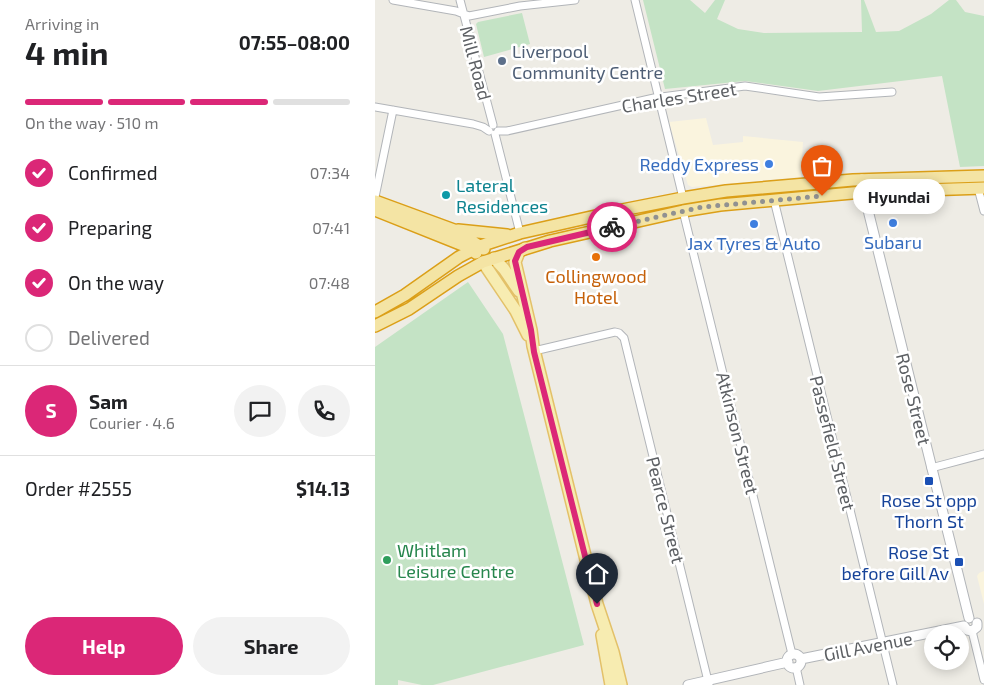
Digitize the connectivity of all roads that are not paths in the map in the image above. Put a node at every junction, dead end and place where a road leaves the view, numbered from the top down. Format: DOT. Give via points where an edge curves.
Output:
graph roads {
  1 [pos="393,0"];
  2 [pos="459,0"];
  3 [pos="575,0"];
  4 [pos="635,0"];
  5 [pos="463,14"];
  6 [pos="892,92"];
  7 [pos="658,97"];
  8 [pos="375,107"];
  9 [pos="393,110"];
  10 [pos="494,130"];
  11 [pos="984,176"];
  12 [pos="862,180"];
  13 [pos="981,188"];
  14 [pos="863,192"];
  15 [pos="375,197"];
  16 [pos="683,198"];
  17 [pos="774,200"];
  18 [pos="375,209"];
  19 [pos="683,211"];
  20 [pos="984,211"];
  21 [pos="454,230"];
  22 [pos="516,234"];
  23 [pos="441,236"];
  24 [pos="527,247"];
  25 [pos="476,248"];
  26 [pos="489,260"];
  27 [pos="444,267"];
  28 [pos="527,311"];
  29 [pos="375,312"];
  30 [pos="375,326"];
  31 [pos="534,349"];
  32 [pos="984,454"];
  33 [pos="931,468"];
  34 [pos="597,604"];
  35 [pos="977,620"];
  36 [pos="967,625"];
  37 [pos="969,632"];
  38 [pos="924,636"];
  39 [pos="882,643"];
  40 [pos="794,661"];
  41 [pos="984,680"];
  42 [pos="709,682"];
  43 [pos="611,685"];
  44 [pos="621,685"];
  45 [pos="688,685"];
  46 [pos="800,685"];
  47 [pos="893,685"];
  1 -- 5 [label="street"];
  2 -- 5 [label="street, Mill Road"];
  3 -- 5 [label="street" via="525,5 469,16"];
  4 -- 7 [label="street"];
  5 -- 10 [label="street, Mill Road"];
  6 -- 7 [label="street, Charles Street" via="819,97 745,86"];
  7 -- 10 [label="street, Charles Street" via="507,131"];
  7 -- 16 [label="street"];
  8 -- 9 [label="street, Charles Street"];
  9 -- 10 [label="street, Charles Street"];
  9 -- 15 [label="street"];
  10 -- 22 [label="street, Mill Road"];
  11 -- 12 [label="highway"];
  12 -- 14 [label="street, Rose Street"];
  12 -- 16 [label="highway" via="726,191"];
  13 -- 14 [label="highway"];
  13 -- 20 [label="street"];
  14 -- 17 [label="highway"];
  14 -- 33 [label="street, Rose Street"];
  16 -- 22 [label="highway"];
  17 -- 19 [label="highway"];
  17 -- 39 [label="street, Passefield Street"];
  18 -- 21 [label="highway"];
  18 -- 23 [label="highway"];
  19 -- 24 [label="highway"];
  19 -- 40 [label="street, Atkinson Street"];
  21 -- 22 [label="highway"];
  21 -- 25 [label="highway"];
  22 -- 25 [label="highway"];
  23 -- 25 [label="highway"];
  23 -- 27 [label="highway" via="449,242 452,250"];
  24 -- 26 [label="highway"];
  24 -- 28 [label="main road" via="519,252 515,262"];
  25 -- 26 [label="highway"];
  25 -- 27 [label="highway"];
  26 -- 28 [label="main road" via="504,269 518,289"];
  26 -- 30 [label="highway"];
  26 -- 31 [label="main road"];
  27 -- 29 [label="highway"];
  28 -- 31 [label="main road"];
  31 -- 34 [label="main road"];
  31 -- 42 [label="street, Pearce Street" via="615,332 622,335"];
  32 -- 33 [label="street"];
  33 -- 35 [label="street, Rose Street"];
  34 -- 43 [label="main road"];
  34 -- 44 [label="main road"];
  35 -- 36 [label="street, Rose Street" via="965,620"];
  37 -- 41 [label="street"];
  38 -- 39 [label="street, Gill Avenue"];
  39 -- 40 [label="street, Gill Avenue"];
  39 -- 47 [label="street, Passefield Street"];
  40 -- 42 [label="street, Gill Avenue"];
  40 -- 46 [label="street, Atkinson Street"];
  42 -- 45 [label="street, Gill Avenue"];
}
